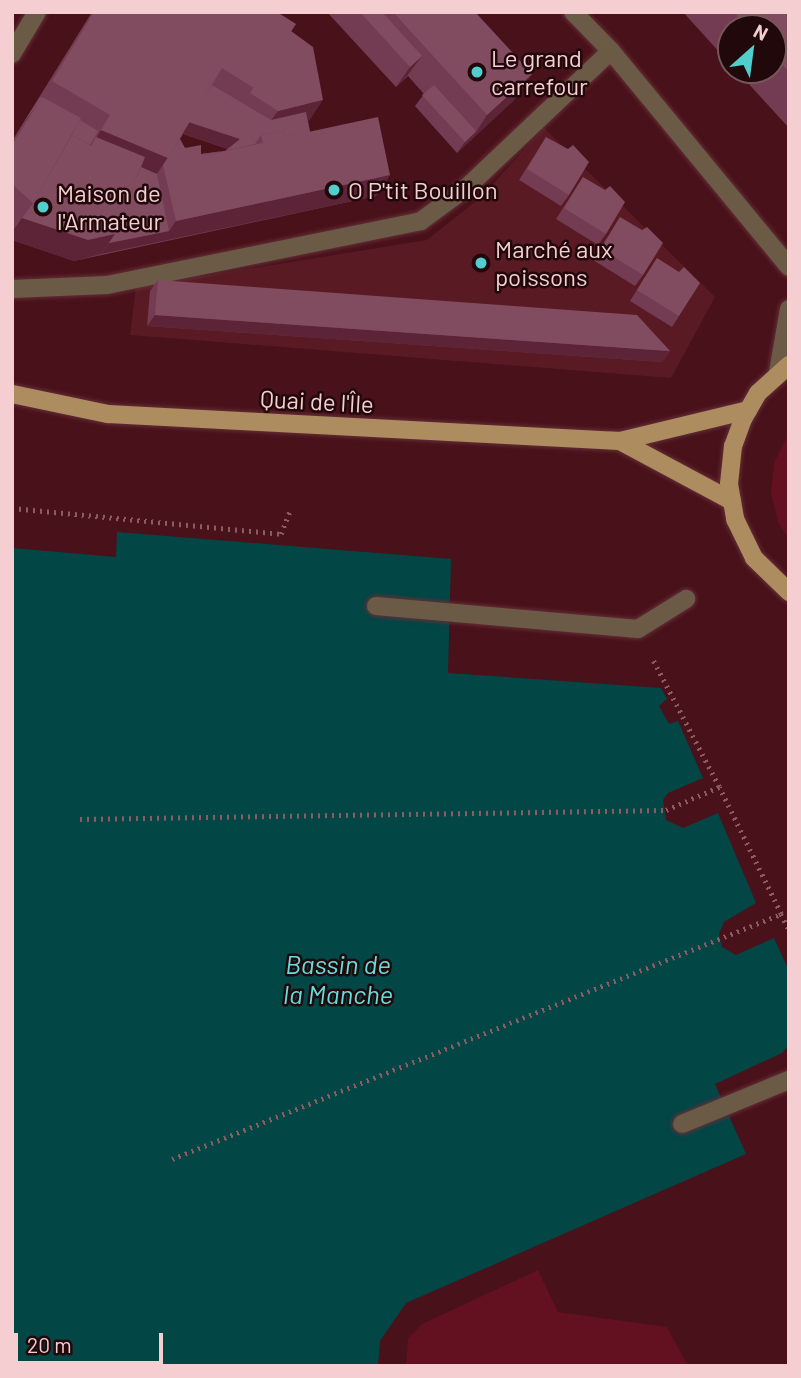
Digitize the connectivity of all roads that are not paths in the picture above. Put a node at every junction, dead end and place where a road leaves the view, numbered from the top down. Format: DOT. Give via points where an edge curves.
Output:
graph roads {
  1 [pos="37,12"];
  2 [pos="573,12"];
  3 [pos="611,51"];
  4 [pos="12,54"];
  5 [pos="789,267"];
  6 [pos="12,289"];
  7 [pos="789,309"];
  8 [pos="784,369"];
  9 [pos="12,394"];
  10 [pos="748,410"];
  11 [pos="620,441"];
  12 [pos="732,501"];
  13 [pos="789,592"];
  14 [pos="686,599"];
  15 [pos="376,606"];
  16 [pos="789,1080"];
  17 [pos="682,1124"];
  1 -- 4 [label="street"];
  2 -- 3 [label="street"];
  3 -- 5 [label="street"];
  3 -- 6 [label="street" via="466,188 421,222 107,285"];
  7 -- 8 [label="street"];
  8 -- 10 [label="main road"];
  9 -- 11 [label="main road, Quai de l'Île" via="108,414"];
  10 -- 11 [label="main road, Quai de l'Île"];
  10 -- 12 [label="main road" via="733,446"];
  11 -- 12 [label="main road, Quai de l'Île"];
  12 -- 13 [label="main road" via="735,519 754,558"];
  14 -- 15 [label="street" via="638,629"];
  16 -- 17 [label="street"];
}
